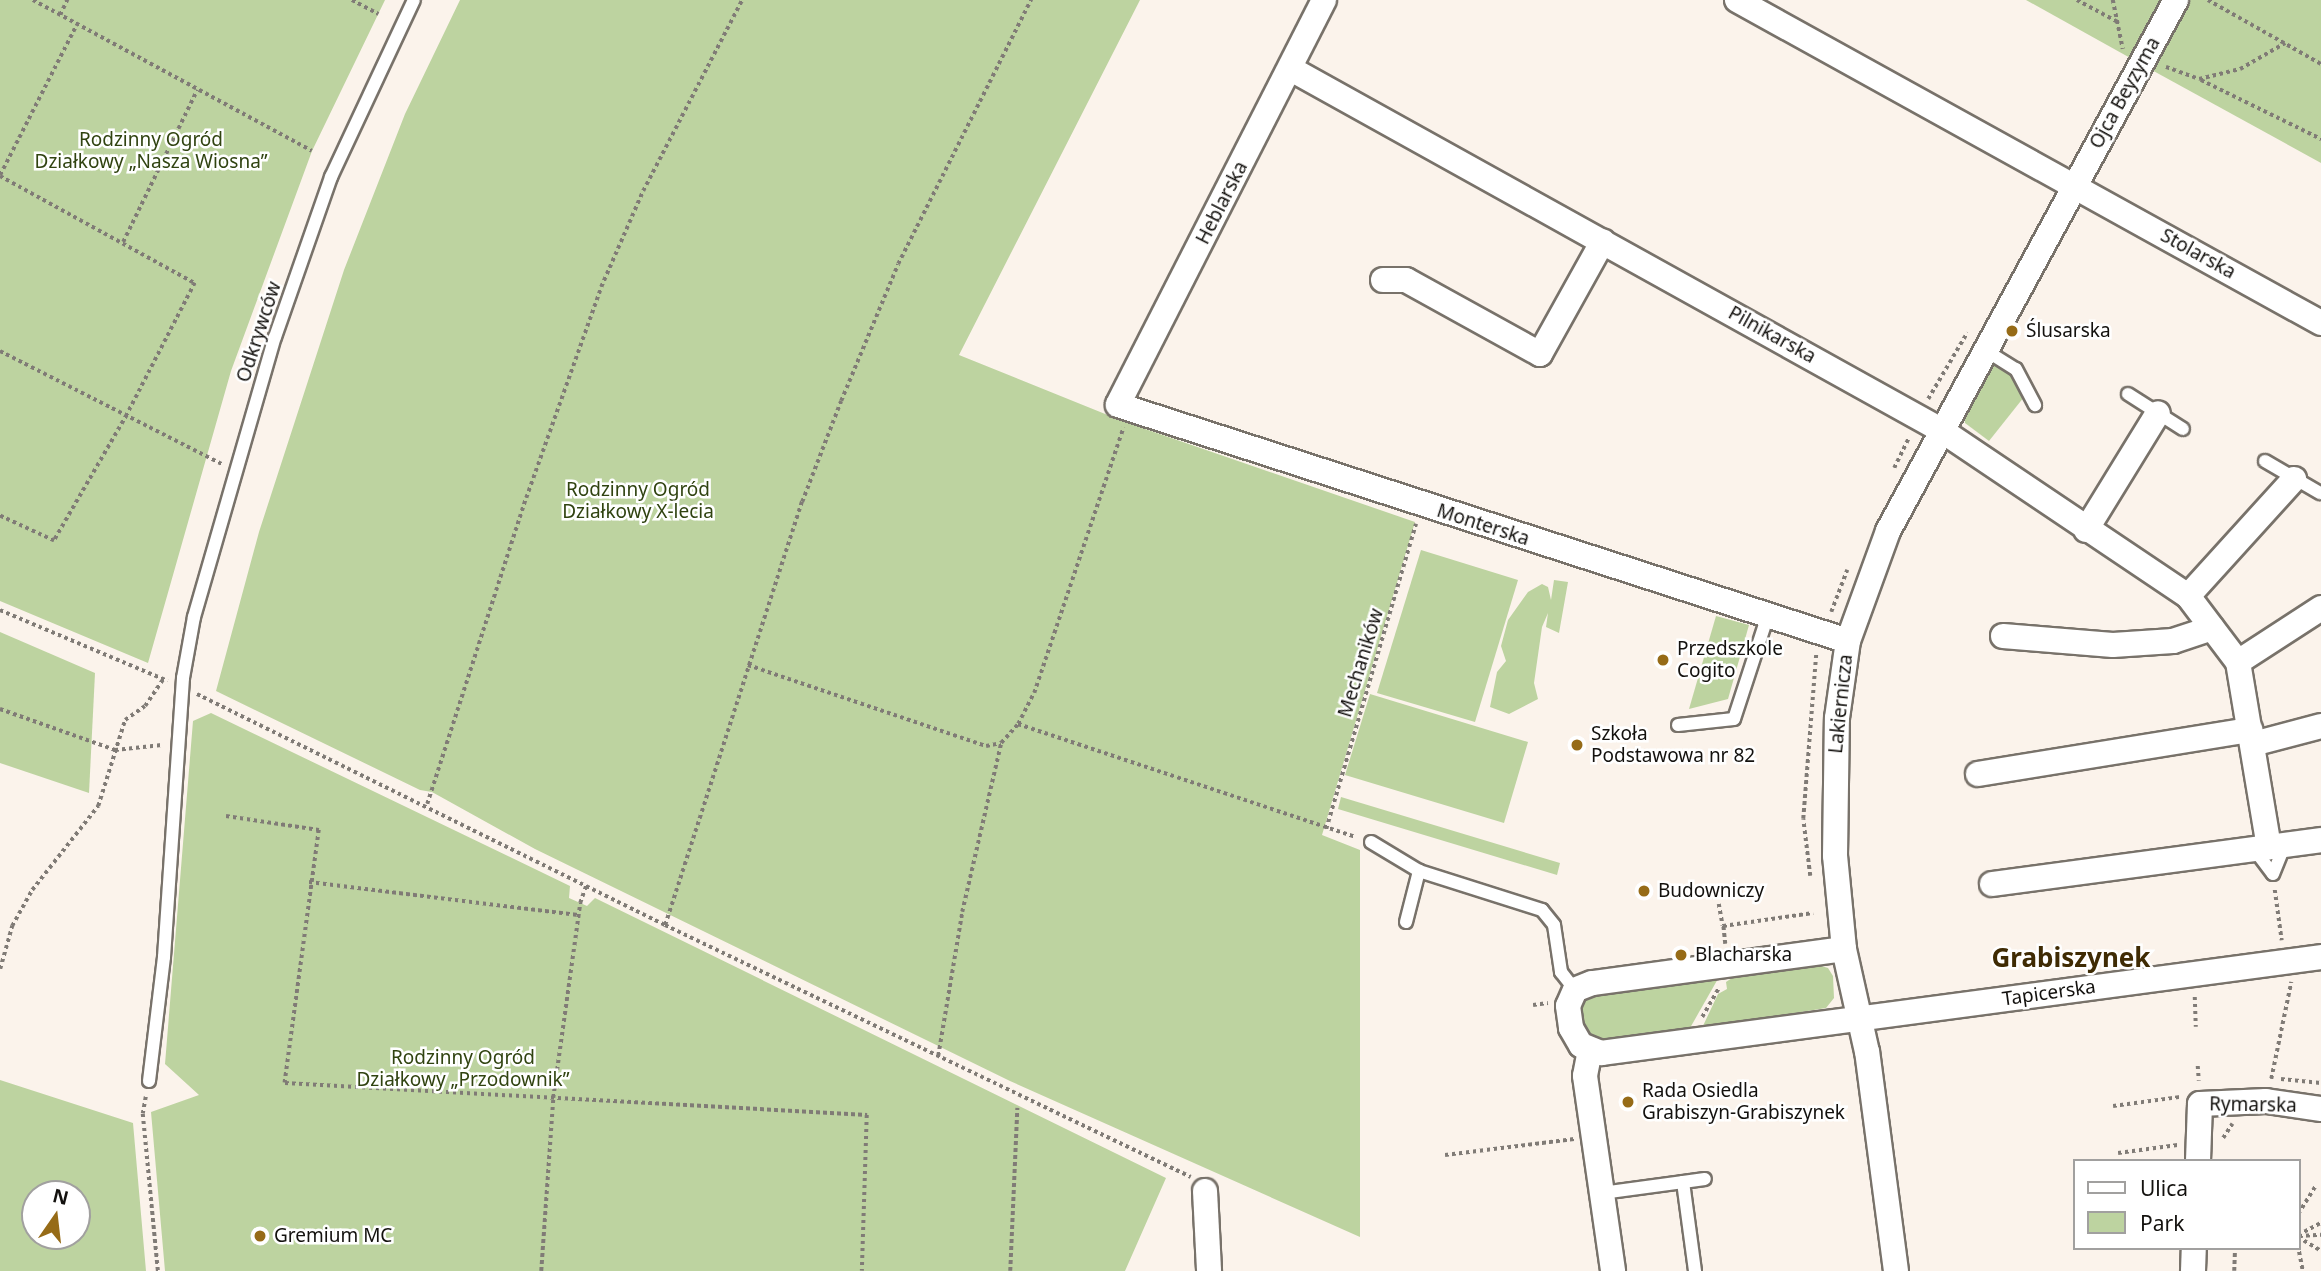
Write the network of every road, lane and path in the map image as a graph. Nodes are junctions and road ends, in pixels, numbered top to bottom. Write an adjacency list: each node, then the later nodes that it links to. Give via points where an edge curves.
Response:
1 (33, 0): 13 (path)
2 (67, 0): 13 (path)
3 (352, 0): 14 (path)
4 (414, 0): 41 (lane, Odkrywców, via 334,169 275,337)
5 (742, 0): 68 (path, via 643,191 601,287 526,498)
6 (1031, 0): 56 (path, via 898,264 802,502)
7 (1325, 0): 20 (street, Heblarska)
8 (1737, 0): 26 (street)
9 (2077, 0): 15 (path)
10 (2113, 0): 15 (path)
11 (2176, 0): 18 (street, Ojca Beyzyma)
12 (2208, 0): 17 (path)
13 (60, 15): 16 (path)
14 (378, 15)
15 (2118, 22): 18 (path)
16 (77, 24): 22 (path); 25 (path)
17 (2285, 43): 19 (path); 21 (path, via 2240,69)
18 (2134, 54): 21 (path); 26 (street, Ojca Beyzyma)
19 (2321, 64)
20 (1291, 69): 27 (street, Pilnikarska); 35 (street, Heblarska)
21 (2199, 79): 23 (path)
22 (197, 90): 24 (path); 28 (path)
23 (2321, 139)
24 (313, 151)
25 (0, 176): 28 (path)
26 (2074, 187): 30 (street, Stolarska); 31 (street, Lakiernicza)
27 (1603, 241): 29 (street, via 1540,354 1406,280); 39 (street, Pilnikarska)
28 (123, 243): 37 (path, via 195,283)
29 (1383, 280)
30 (2321, 323)
31 (1984, 350): 34 (lane, via 2017,369); 39 (street, Lakiernicza)
32 (0, 351): 37 (path)
33 (2128, 394): 36 (lane)
34 (2035, 405)
35 (1121, 413): 44 (street, Monterska); 60 (path, via 1034,693)
36 (2158, 413): 38 (lane); 46 (street)
37 (127, 415): 41 (path); 45 (path, via 54,541)
38 (2183, 429)
39 (1941, 430): 46 (street, Pilnikarska); 53 (street, Lakiernicza, via 1888,531)
40 (2265, 461): 42 (lane)
41 (236, 471): 58 (lane, Odkrywców, via 194,618 186,656)
42 (2294, 479): 43 (lane); 47 (street)
43 (2320, 493)
44 (1422, 505): 50 (street, Monterska); 70 (path, Mechaników)
45 (0, 516)
46 (2086, 530): 47 (street, Pilnikarska)
47 (2188, 596): 51 (street, Pilnikarska)
48 (2321, 608): 55 (street)
49 (0, 610): 57 (path)
50 (1768, 615): 53 (street, Monterska); 61 (lane, via 1734,719)
51 (2213, 628): 52 (street, via 2173,641 2113,645); 55 (street, Pilnikarska)
52 (2003, 636)
53 (1848, 641): 87 (street, Lakiernicza, via 1833,787)
54 (1817, 646): 76 (path, via 1803,819)
55 (2238, 662): 63 (street)
56 (748, 665): 65 (path, via 986,746); 84 (path)
57 (163, 679): 58 (path); 66 (path, via 145,706 125,720)
58 (186, 689): 64 (lane, Odkrywców); 68 (path)
59 (0, 709): 66 (path)
60 (1018, 724): 65 (path); 70 (path)
61 (1678, 725)
62 (2321, 726): 63 (street)
63 (2252, 737): 67 (street); 73 (street)
64 (181, 743): 66 (path); 101 (lane, Odkrywców, via 156,1049)
65 (1001, 743): 99 (path, via 962,912)
66 (116, 750): 90 (path, via 98,806 32,890 12,926)
67 (1978, 774)
68 (427, 805): 79 (path)
69 (226, 816): 77 (path, via 319,830)
70 (1326, 829): 72 (path)
71 (2321, 840): 73 (street)
72 (1371, 842): 74 (lane)
73 (2269, 847): 75 (lane); 75 (lane); 78 (street)
74 (1419, 871): 83 (lane); 93 (lane, via 1542,910 1555,925 1561,972)
75 (2273, 874): 86 (path)
76 (1810, 876)
77 (309, 882): 82 (path); 103 (path, via 285,1083)
78 (1992, 884)
79 (586, 886): 82 (path); 84 (path)
80 (1719, 904): 85 (path)
81 (1813, 913): 85 (path)
82 (578, 915): 103 (path)
83 (1406, 922)
84 (664, 925): 99 (path)
85 (1723, 926): 88 (path)
86 (2283, 946)
87 (1844, 949): 93 (street, via 1642,975); 96 (street, Lakiernicza)
88 (1725, 950)
89 (2321, 957): 96 (street, Tapicerska)
90 (0, 969)
91 (2293, 974): 100 (path)
92 (1722, 984): 97 (path)
93 (1575, 990): 98 (street, via 1568,1006 1571,1028 1581,1045)
94 (1553, 1002): 95 (path)
95 (1533, 1005)
96 (1860, 1017): 98 (street, via 1601,1053); 134 (street, Lakiernicza)
97 (1695, 1028)
98 (1590, 1050): 107 (street, via 1585,1076)
99 (938, 1056): 114 (path)
100 (2271, 1079)
101 (149, 1082): 127 (path, via 143,1114)
102 (2191, 1096): 104 (path)
103 (553, 1098): 128 (path); 129 (path, via 867,1115)
104 (2113, 1106)
105 (1017, 1108): 130 (path)
106 (2321, 1109): 111 (street, Rymarska, via 2266,1101 2200,1104)
107 (1593, 1136): 110 (path); 116 (street)
108 (2179, 1144): 109 (path)
109 (2118, 1153)
110 (1445, 1155)
111 (2198, 1159)
112 (1704, 1179): 113 (lane)
113 (1682, 1182): 116 (lane); 133 (lane)
114 (1199, 1184): 131 (street)
115 (2315, 1187): 117 (path)
116 (1602, 1193): 132 (street)
117 (2300, 1211)
118 (2321, 1223): 119 (path)
119 (2300, 1235)
120 (2321, 1235): 121 (path)
121 (2300, 1236)
122 (2300, 1237): 126 (path)
123 (2194, 1250): 135 (street)
124 (2235, 1250): 136 (path)
125 (2299, 1250): 137 (path)
126 (2321, 1251)
127 (158, 1271)
128 (541, 1271)
129 (862, 1271)
130 (1010, 1271)
131 (1209, 1271)
132 (1613, 1271)
133 (1695, 1271)
134 (1896, 1271)
135 (2193, 1271)
136 (2234, 1271)
137 (2304, 1271)

